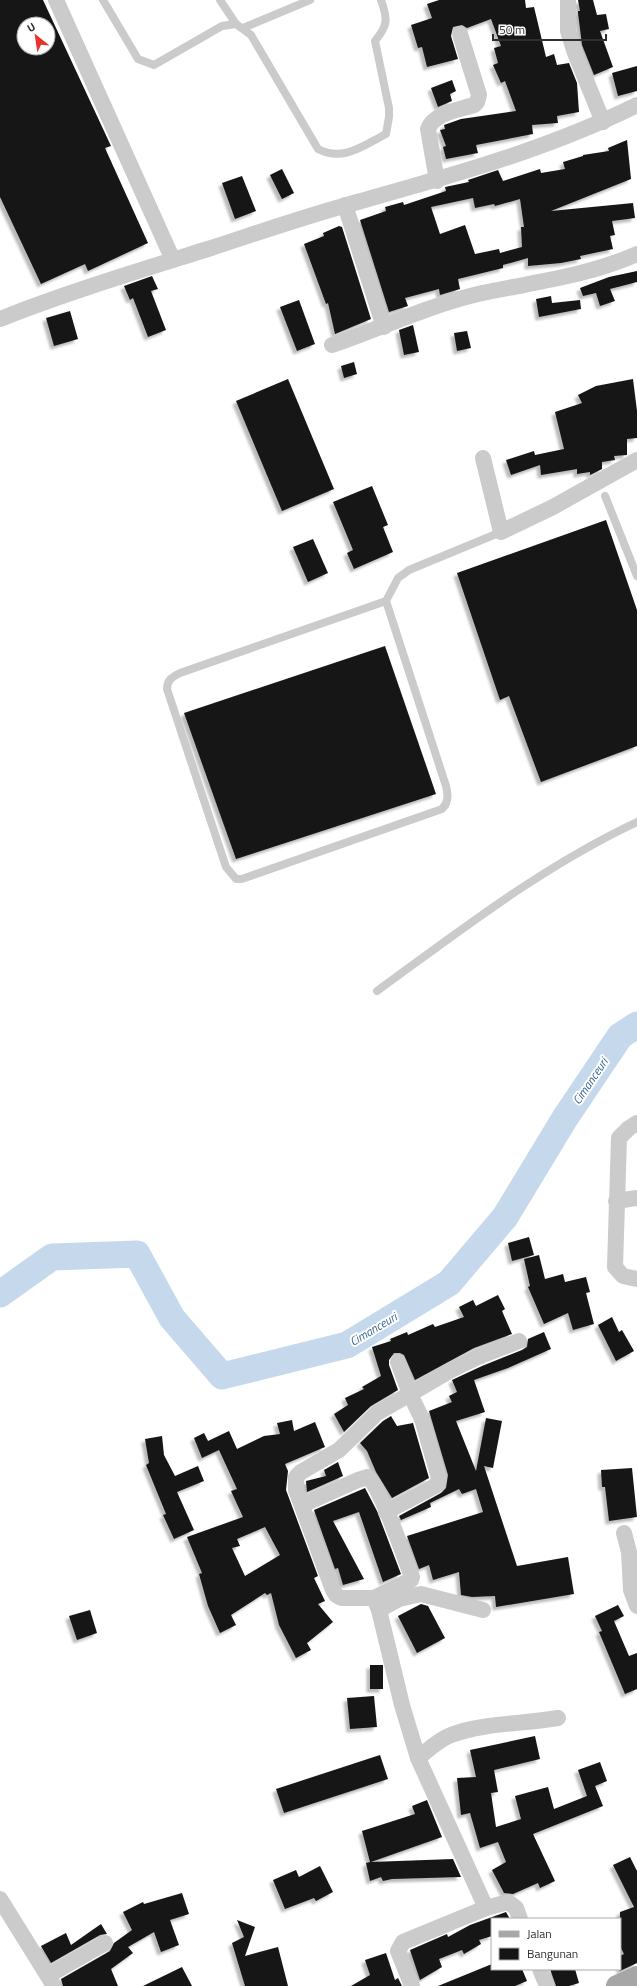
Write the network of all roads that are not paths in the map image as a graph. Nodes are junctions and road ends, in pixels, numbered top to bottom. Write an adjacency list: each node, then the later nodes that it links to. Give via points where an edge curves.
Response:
1 (56, 0): 14 (street)
2 (103, 0): 7 (lane, via 138,59 154,65 222,26)
3 (220, 0): 7 (lane)
4 (310, 0): 7 (lane)
5 (381, 0): 7 (lane, via 386,25 375,41 389,108 388,125 386,134 347,154 327,154 318,150 251,35)
6 (568, 0): 10 (street, via 570,38)
7 (239, 26)
8 (460, 34): 11 (street, via 479,95 474,105 438,117 428,129)
9 (637, 105): 10 (street)
10 (603, 122): 11 (street, via 498,162)
11 (437, 181): 12 (street)
12 (345, 205): 14 (street); 16 (street)
13 (637, 254): 16 (street, via 611,266 437,305)
14 (173, 260): 15 (street, via 57,296)
15 (0, 319)
16 (384, 327): 17 (street)
17 (332, 345)
18 (483, 458): 21 (street)
19 (637, 460): 21 (street, via 553,507)
20 (605, 496): 22 (lane)
21 (501, 532): 23 (lane, via 409,570 398,578)
22 (637, 576)
23 (386, 601): 23 (lane, via 180,673 169,681 167,689 226,867 236,879 442,809 447,804 446,786)
24 (637, 822): 25 (lane, via 558,865 503,900)
25 (377, 991)
26 (637, 1123): 28 (street, via 619,1138)
27 (637, 1198): 28 (street)
28 (616, 1201): 29 (street, via 616,1266 623,1276)
29 (637, 1279)
30 (519, 1341): 32 (street, via 451,1370)
31 (398, 1362): 32 (street)
32 (410, 1394): 33 (street, via 378,1413 339,1450 296,1477 296,1490); 34 (street, via 422,1419 439,1478 437,1485)
33 (302, 1505): 34 (street, via 368,1477 373,1482); 36 (street, via 336,1594 341,1598)
34 (386, 1512): 36 (street, via 412,1577 409,1582)
35 (624, 1533): 37 (street, via 629,1552 631,1590)
36 (376, 1604): 38 (street, via 421,1594); 40 (street)
37 (637, 1606)
38 (483, 1610)
39 (558, 1718): 40 (street, via 511,1723 451,1735)
40 (418, 1758): 42 (street)
41 (0, 1899): 47 (street)
42 (486, 1908): 43 (street, via 508,1902 516,1908); 48 (street, via 403,1942 399,1946 398,1951)
43 (520, 1918)
44 (105, 1943): 47 (street)
45 (540, 1970): 49 (street)
46 (637, 1977): 50 (main road)
47 (51, 1980)
48 (412, 1986)
49 (547, 1986)
50 (617, 1986)

